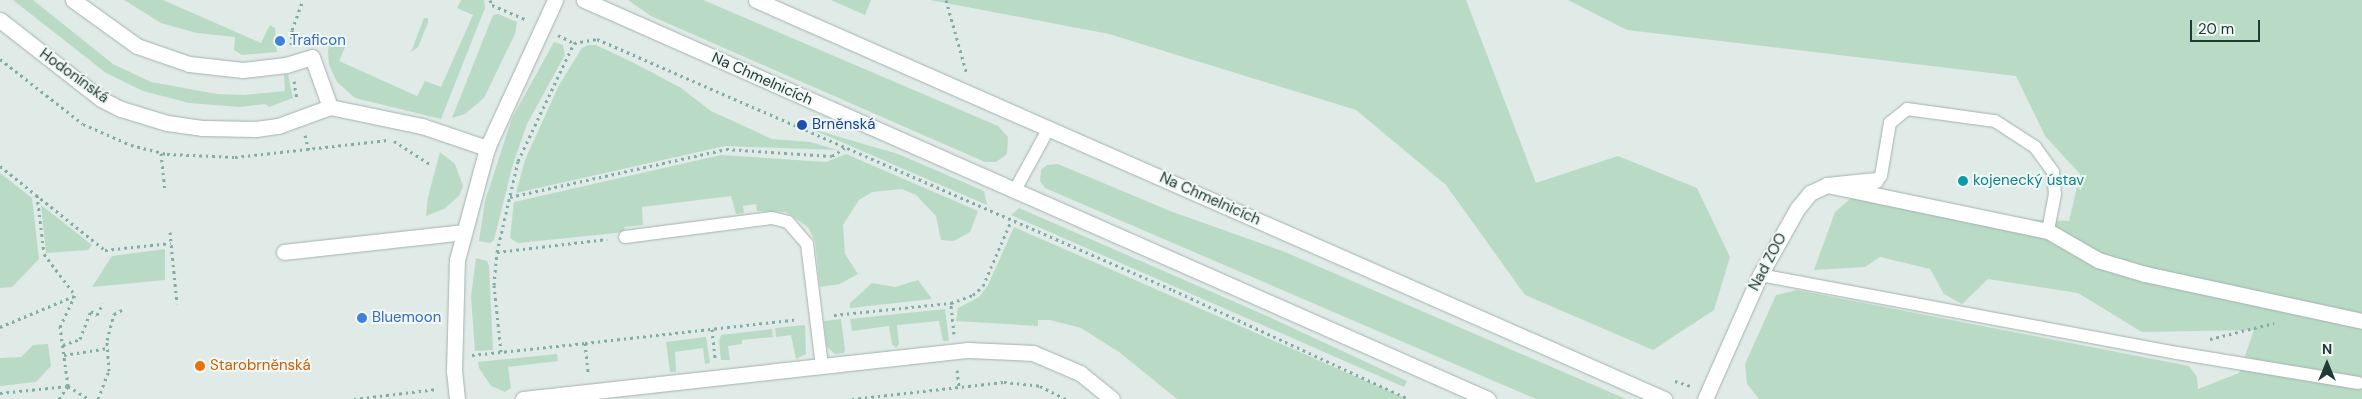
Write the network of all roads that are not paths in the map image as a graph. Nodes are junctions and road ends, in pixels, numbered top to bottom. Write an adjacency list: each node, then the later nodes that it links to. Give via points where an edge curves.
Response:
1 (73, 0): 6 (street, via 137,46 189,64 243,70 286,65 312,57)
2 (555, 0): 8 (street)
3 (584, 0): 11 (street, Na Chmelnicích)
4 (756, 0): 7 (street, Na Chmelnicích)
5 (0, 20): 6 (street, Hodonínská, via 101,98 121,109 167,123 202,128 256,129 278,126)
6 (330, 107): 8 (street, via 422,126)
7 (1049, 128): 11 (lane); 25 (street, Na Chmelnicích)
8 (487, 148): 13 (street)
9 (1876, 180): 10 (street, Nad ZOO); 12 (lane, via 1880,176 1890,123 1907,109 1995,121 2035,147 2052,172 2055,194)
10 (1826, 185): 12 (street); 16 (street, Nad ZOO, via 1810,192 1797,209)
11 (1015, 190): 24 (street, Na Chmelnicích)
12 (2048, 231): 17 (street, via 2098,260 2145,274)
13 (464, 232): 15 (street); 21 (street, via 457,260 454,357)
14 (626, 237): 18 (lane, via 772,218 788,222 807,244)
15 (284, 252)
16 (1760, 275): 19 (lane, via 2177,353); 26 (street, Nad ZOO)
17 (2362, 321)
18 (822, 367): 20 (street); 23 (street, via 956,351 1033,354 1080,373)
19 (2359, 383)
20 (644, 393): 22 (street, via 591,393)
21 (457, 399)
22 (523, 399)
23 (1112, 399)
24 (1488, 399)
25 (1664, 399)
26 (1705, 399)

